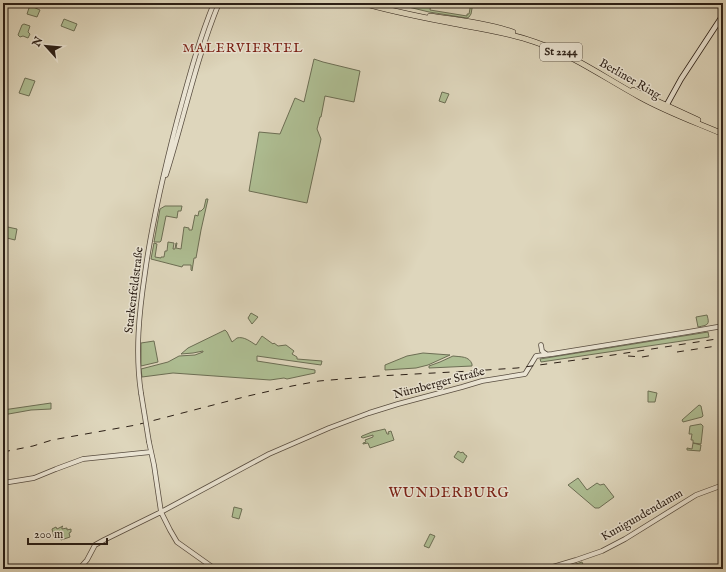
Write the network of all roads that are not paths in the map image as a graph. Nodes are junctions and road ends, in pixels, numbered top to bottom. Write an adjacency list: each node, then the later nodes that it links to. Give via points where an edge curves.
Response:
1 (214, 3): 9 (street, Starkenfeldstraße, via 189,76)
2 (219, 3): 9 (street, Starkenfeldstraße, via 201,52 176,145)
3 (363, 3): 6 (main road, Berliner Ring / St 2244, via 534,41 572,58 640,98)
4 (373, 3): 6 (main road, Berliner Ring / St 2244, via 492,26 536,39 574,56)
5 (723, 15): 6 (main road, via 681,79)
6 (666, 108): 7 (main road, Berliner Ring / St 2244); 8 (main road, Berliner Ring / St 2244)
7 (723, 131)
8 (723, 134)
9 (160, 191): 13 (street, Starkenfeldstraße, bridge, via 148,249 137,345 141,391)
10 (723, 326): 12 (street, Nürnberger Straße)
11 (541, 345): 12 (street, via 542,351)
12 (547, 354): 17 (street, Nürnberger Straße, via 536,356 525,374 482,381 398,404 329,428 269,454)
13 (151, 452): 14 (street, via 86,459 34,478); 16 (street, Starkenfeldstraße)
14 (3, 484)
15 (723, 485): 21 (street, Kunigundendamm, via 702,492 612,546)
16 (159, 504): 17 (street); 18 (street, Starkenfeldstraße)
17 (170, 508): 18 (street, Nürnberger Straße)
18 (161, 512): 19 (street, Nürnberger Straße, via 95,546); 20 (street, Starkenfeldstraße, via 177,542)
19 (79, 569)
20 (215, 569)
21 (546, 569)

